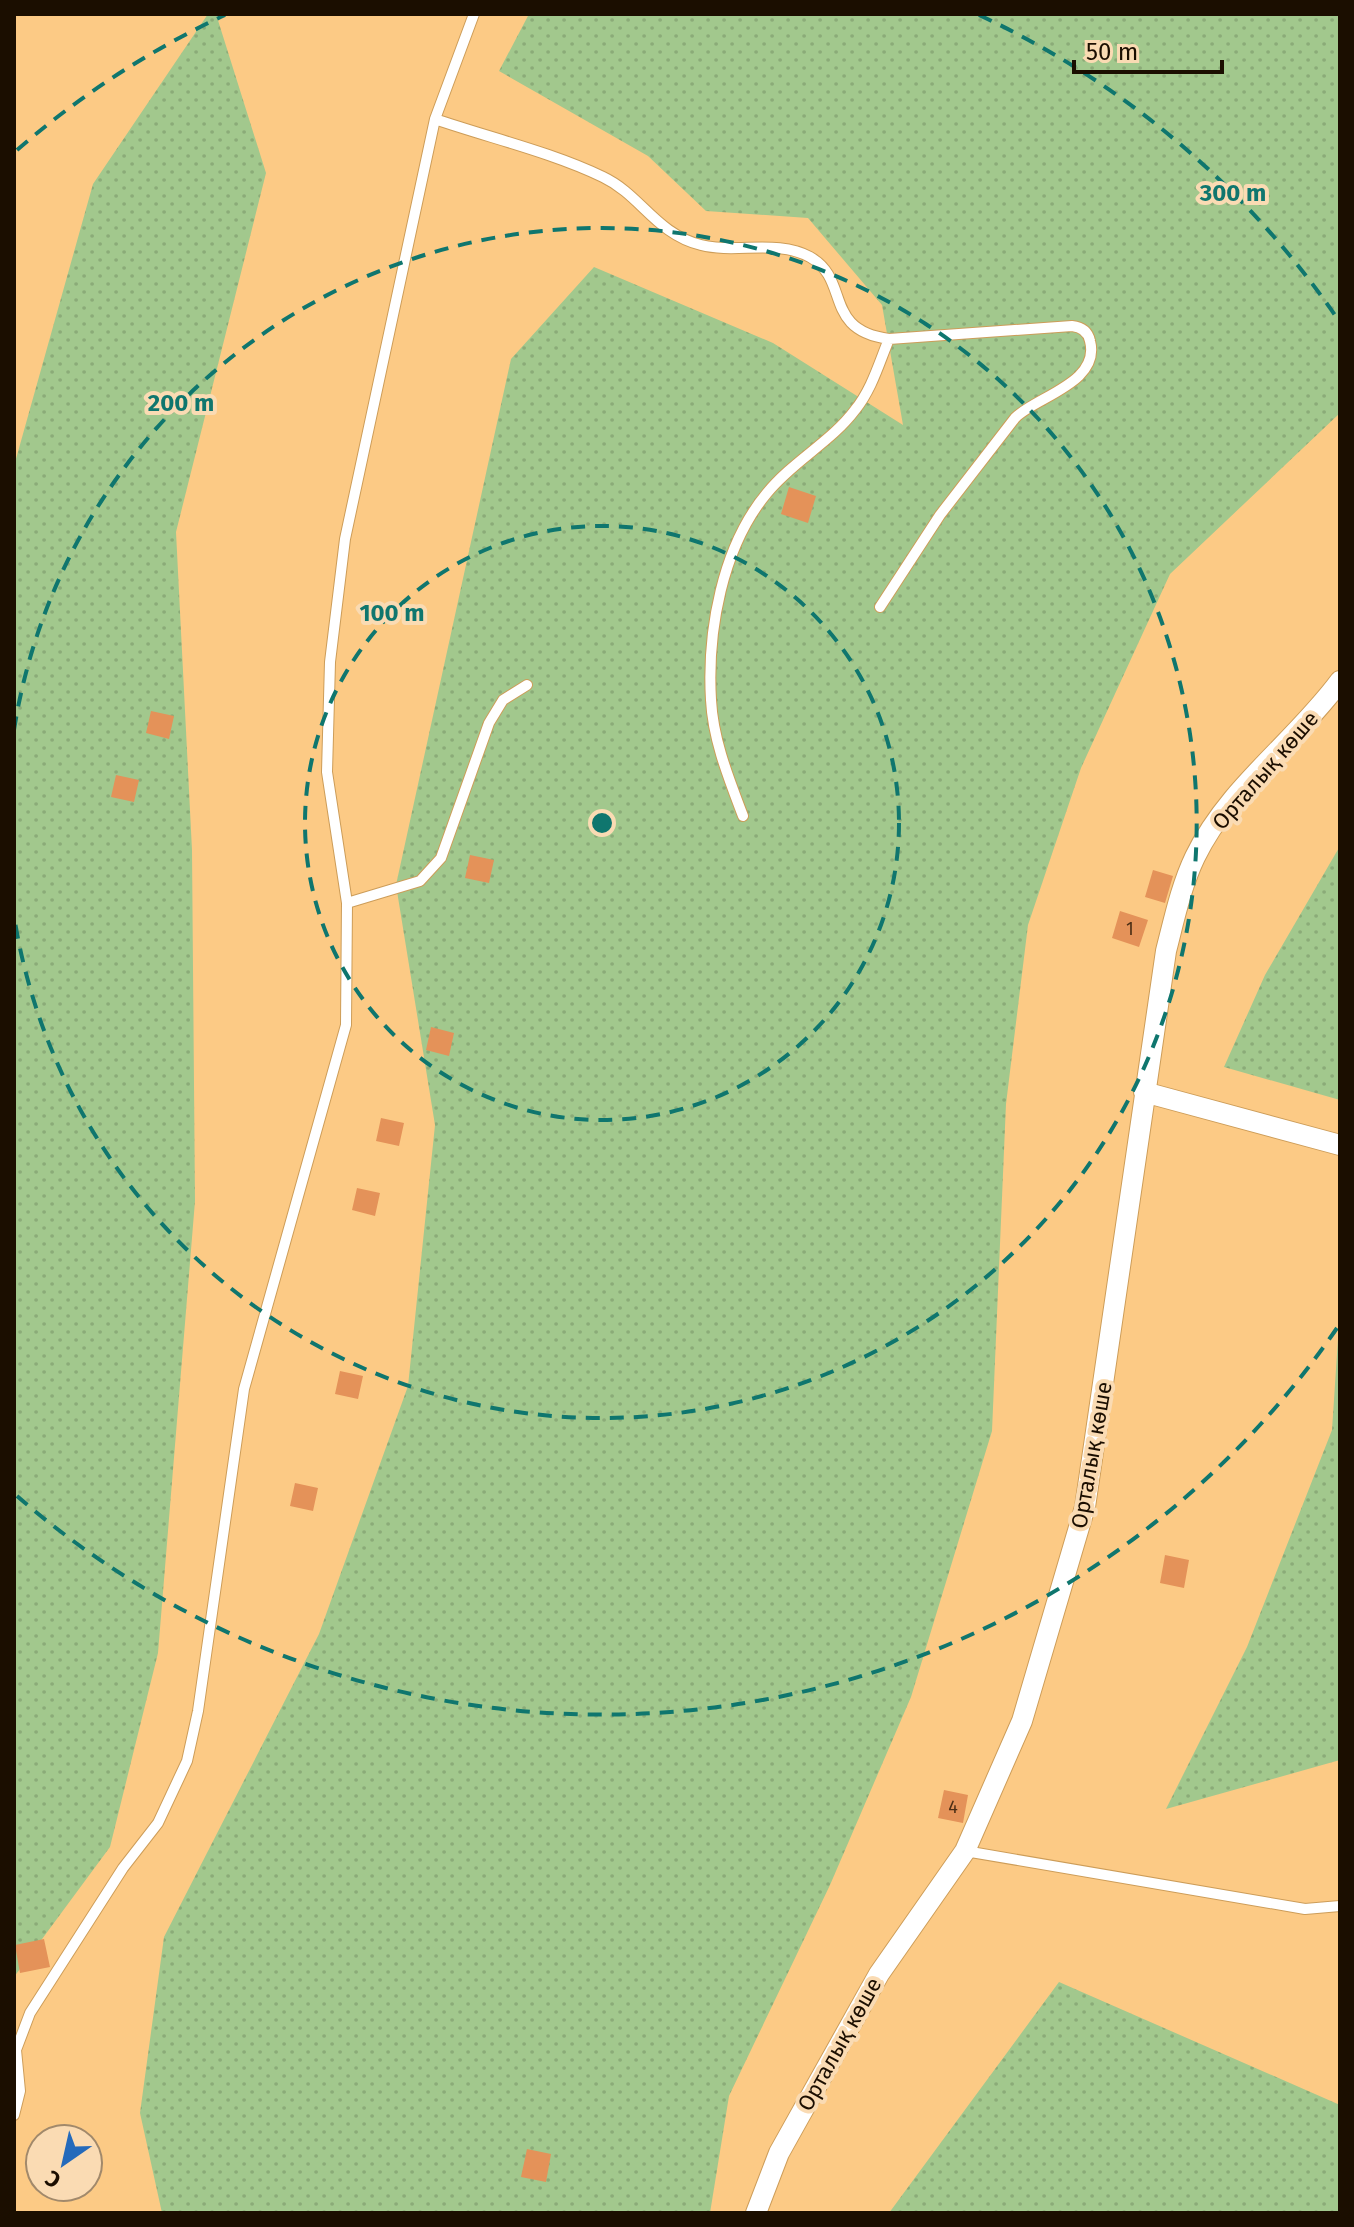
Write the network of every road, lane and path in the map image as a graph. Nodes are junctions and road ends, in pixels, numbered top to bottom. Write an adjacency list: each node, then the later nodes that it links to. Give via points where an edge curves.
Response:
1 (474, 14): 2 (lane)
2 (435, 119): 3 (lane, via 600,176 629,195 657,224 702,246 758,247 811,257 857,331); 8 (lane, via 345,539 330,662 327,772)
3 (889, 339): 4 (lane, via 1072,326 1081,328 1091,343 1089,360 1072,382 1015,418 940,515); 7 (lane, via 864,399 765,495 729,563 712,642 711,701 727,774)
4 (880, 607)
5 (1340, 681): 9 (street, Орталық көше, via 1226,808 1196,856 1166,951)
6 (527, 685): 8 (lane, via 503,700 489,723 441,858 420,881)
7 (743, 816)
8 (347, 903): 13 (lane, via 346,1025 244,1389 187,1761 158,1823 30,2013 16,2050 20,2091)
9 (1144, 1092): 10 (street); 11 (street, Орталық көше, via 1085,1507 1022,1721)
10 (1340, 1145)
11 (965, 1851): 12 (lane, via 1305,1909); 14 (street, Орталық көше, via 879,1974 779,2153)
12 (1340, 1906)
13 (14, 2115)
14 (756, 2213)

